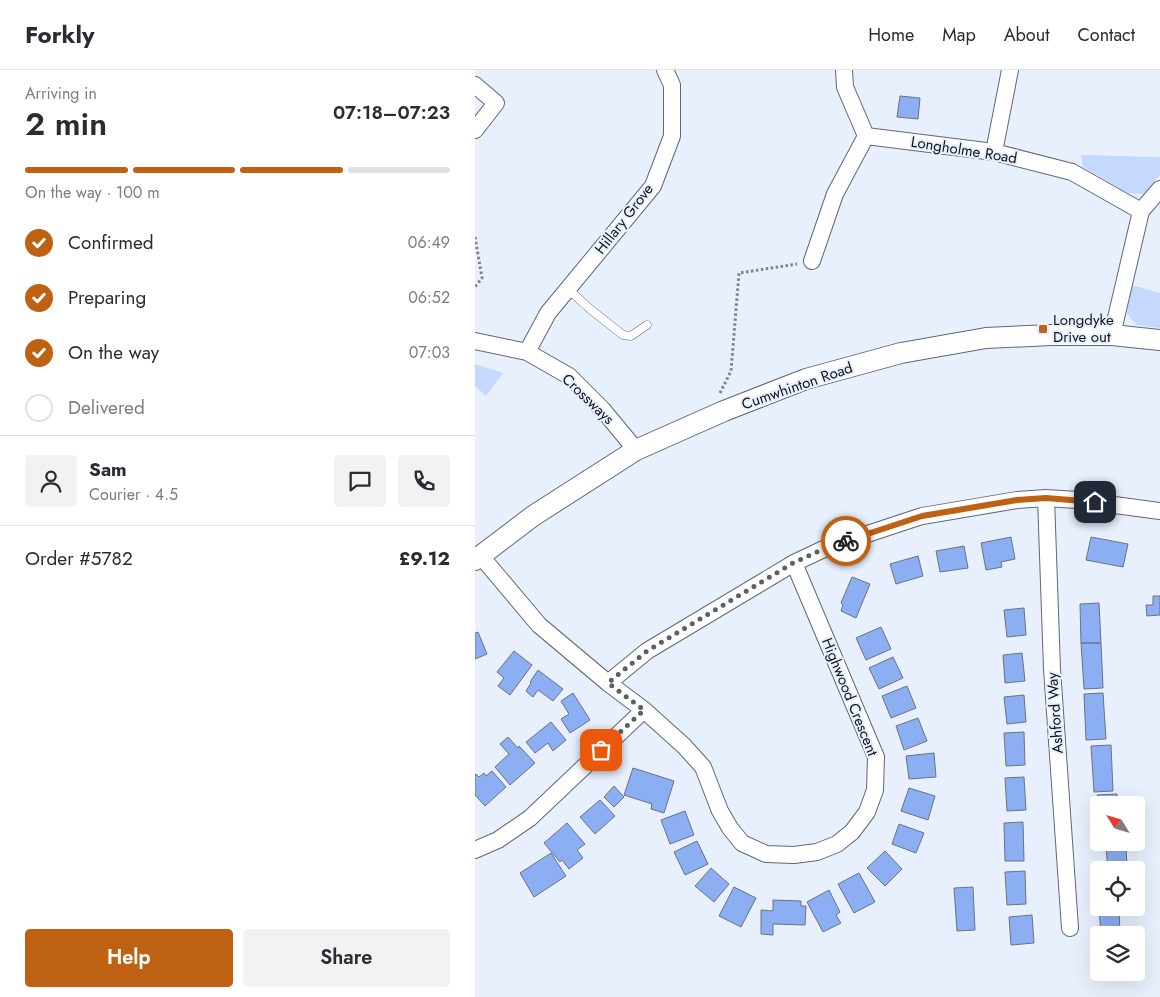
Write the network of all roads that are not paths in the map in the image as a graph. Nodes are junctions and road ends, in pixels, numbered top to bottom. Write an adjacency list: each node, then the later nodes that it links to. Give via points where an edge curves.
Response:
1 (665, 70): 11 (street, Hillary Grove, via 672,86 672,136 653,186)
2 (844, 70): 6 (street, via 845,87)
3 (1010, 70): 7 (street)
4 (475, 85): 5 (street, via 496,103)
5 (475, 130)
6 (866, 136): 7 (street, Longholme Road); 10 (street, via 835,194)
7 (995, 152): 9 (street, Longholme Road, via 1072,172)
8 (1160, 189): 9 (street)
9 (1141, 211): 13 (street)
10 (812, 261)
11 (568, 289): 12 (lane, via 623,335 631,336); 16 (street, Hillary Grove, via 548,313)
12 (647, 325)
13 (1112, 335): 14 (street, Cumwhinton Road); 17 (street, Cumwhinton Road, via 986,338 901,353 806,379)
14 (1160, 340)
15 (475, 341): 16 (street, Crossways)
16 (527, 352): 17 (street, Crossways, via 569,376)
17 (636, 450): 20 (street, Cumwhinton Road, via 533,516)
18 (1046, 498): 19 (street); 21 (street, via 922,516 828,547); 25 (street, Ashford Way, via 1052,670)
19 (1160, 511)
20 (478, 558): 22 (street, Highwood Crescent, via 539,625)
21 (793, 563): 22 (street, via 647,651); 23 (street, Highwood Crescent, via 876,757 875,790 867,812 853,832 837,844 817,852 793,855 766,854 742,842 720,811 703,767)
22 (608, 683): 23 (street, Highwood Crescent)
23 (644, 710): 24 (street, via 530,818)
24 (475, 850)
25 (1071, 928)

